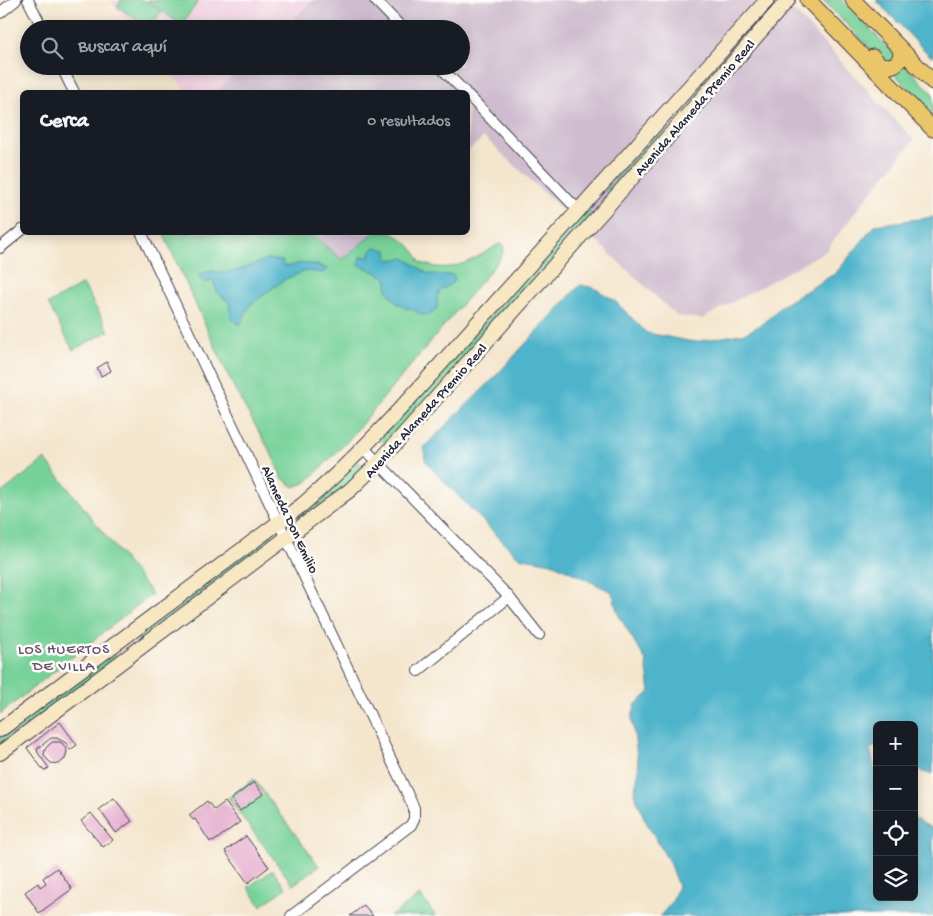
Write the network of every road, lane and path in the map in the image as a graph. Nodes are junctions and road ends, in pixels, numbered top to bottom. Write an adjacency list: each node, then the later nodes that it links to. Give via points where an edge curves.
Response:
1 (16, 0): 8 (street)
2 (28, 0): 9 (street)
3 (375, 0): 10 (street)
4 (767, 0): 20 (street, Avenida Alameda Premio Real)
5 (788, 0): 25 (street, Avenida Alameda Premio Real)
6 (808, 0): 11 (main road)
7 (853, 0): 12 (main road)
8 (0, 13)
9 (38, 20)
10 (394, 20)
11 (844, 37): 12 (main road, via 856,39 884,66 898,62 901,53); 19 (main road)
12 (898, 47): 15 (main road)
13 (66, 75): 16 (street)
14 (449, 75): 17 (street)
15 (933, 82)
16 (73, 90)
17 (463, 90)
18 (470, 97): 20 (street)
19 (933, 129)
20 (579, 211): 24 (street, Avenida Alameda Premio Real)
21 (20, 232): 23 (street)
22 (142, 235): 26 (street, Alameda Don Emilio)
23 (0, 248)
24 (364, 448): 25 (street); 26 (street, Avenida Alameda Premio Real, via 335,477)
25 (378, 463): 27 (street, Avenida Alameda Premio Real, via 350,490); 28 (street)
26 (278, 523): 27 (street, Alameda Don Emilio); 31 (street, Avenida Alameda Premio Real)
27 (285, 538): 32 (street, Avenida Alameda Premio Real); 33 (street, Alameda Don Emilio, via 414,808 413,822 408,827)
28 (509, 597): 29 (street); 30 (street)
29 (539, 635)
30 (418, 671)
31 (0, 730)
32 (0, 753)
33 (291, 916)

